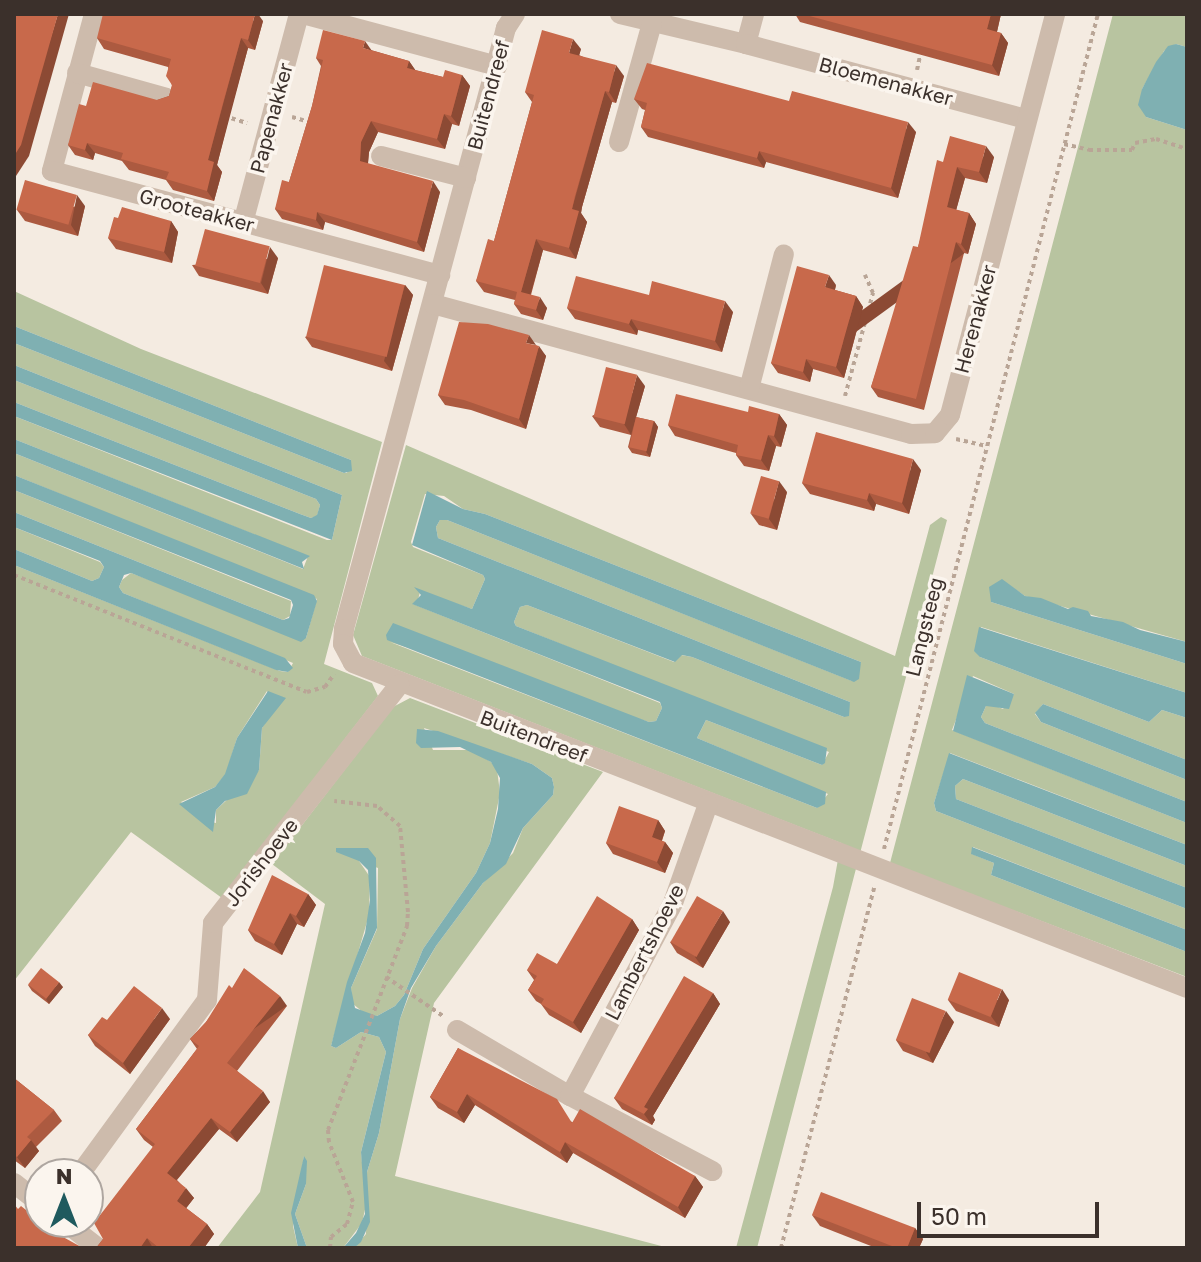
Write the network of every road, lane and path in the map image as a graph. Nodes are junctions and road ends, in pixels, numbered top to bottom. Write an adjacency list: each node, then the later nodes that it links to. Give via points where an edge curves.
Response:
1 (94, 14): 12 (street, Grooteakker)
2 (301, 14): 11 (street); 17 (street, Papenakker)
3 (515, 14): 11 (street, Buitendreef)
4 (620, 14): 8 (street)
5 (754, 14): 10 (street)
6 (1055, 14): 16 (street, Herenakker)
7 (1098, 14): 20 (path, Langsteeg)
8 (652, 23): 10 (street); 19 (street)
9 (923, 43): 13 (path)
10 (746, 44): 13 (street, Bloemenakker)
11 (497, 66): 23 (street, Buitendreef)
12 (77, 73): 14 (street); 24 (street, Grooteakker, via 52,171)
13 (913, 86): 16 (street, Bloemenakker)
14 (167, 98)
15 (210, 112): 17 (path)
16 (1026, 119): 30 (street, Herenakker, via 950,415 935,433 911,434)
17 (270, 120): 18 (path); 24 (street, Papenakker)
18 (318, 124)
19 (619, 142)
20 (1064, 144): 21 (path, via 1132,150 1135,143 1156,139); 36 (path, Langsteeg)
21 (1187, 149)
22 (381, 156): 23 (street, Buitendreef)
23 (466, 178): 26 (street, Buitendreef)
24 (243, 223): 26 (street, Grooteakker)
25 (784, 254): 29 (street)
26 (440, 275): 28 (street, Buitendreef)
27 (865, 275): 30 (path, via 873,293)
28 (433, 304): 29 (street, Herenakker); 32 (street, Buitendreef, via 344,629)
29 (749, 389): 30 (street, Herenakker)
30 (840, 414)
31 (14, 575): 32 (path, via 307,692 325,687)
32 (347, 655): 33 (street, Buitendreef, via 367,671)
33 (400, 684): 34 (street, Jorishoeve); 35 (street, Buitendreef)
34 (317, 790): 37 (path, via 335,802 377,806 400,826 407,926); 41 (street, Jorishoeve, via 213,923 207,1000)
35 (708, 804): 36 (street, Buitendreef); 40 (street, Lambertshoeve, via 673,903)
36 (879, 870): 38 (street, Buitendreef); 44 (path, Langsteeg)
37 (386, 977): 39 (path); 43 (path, via 328,1130 353,1202 347,1224 331,1237)
38 (1187, 988)
39 (457, 1030): 40 (street)
40 (570, 1096): 42 (street)
41 (92, 1158)
42 (712, 1171)
43 (329, 1246)
44 (781, 1248)

